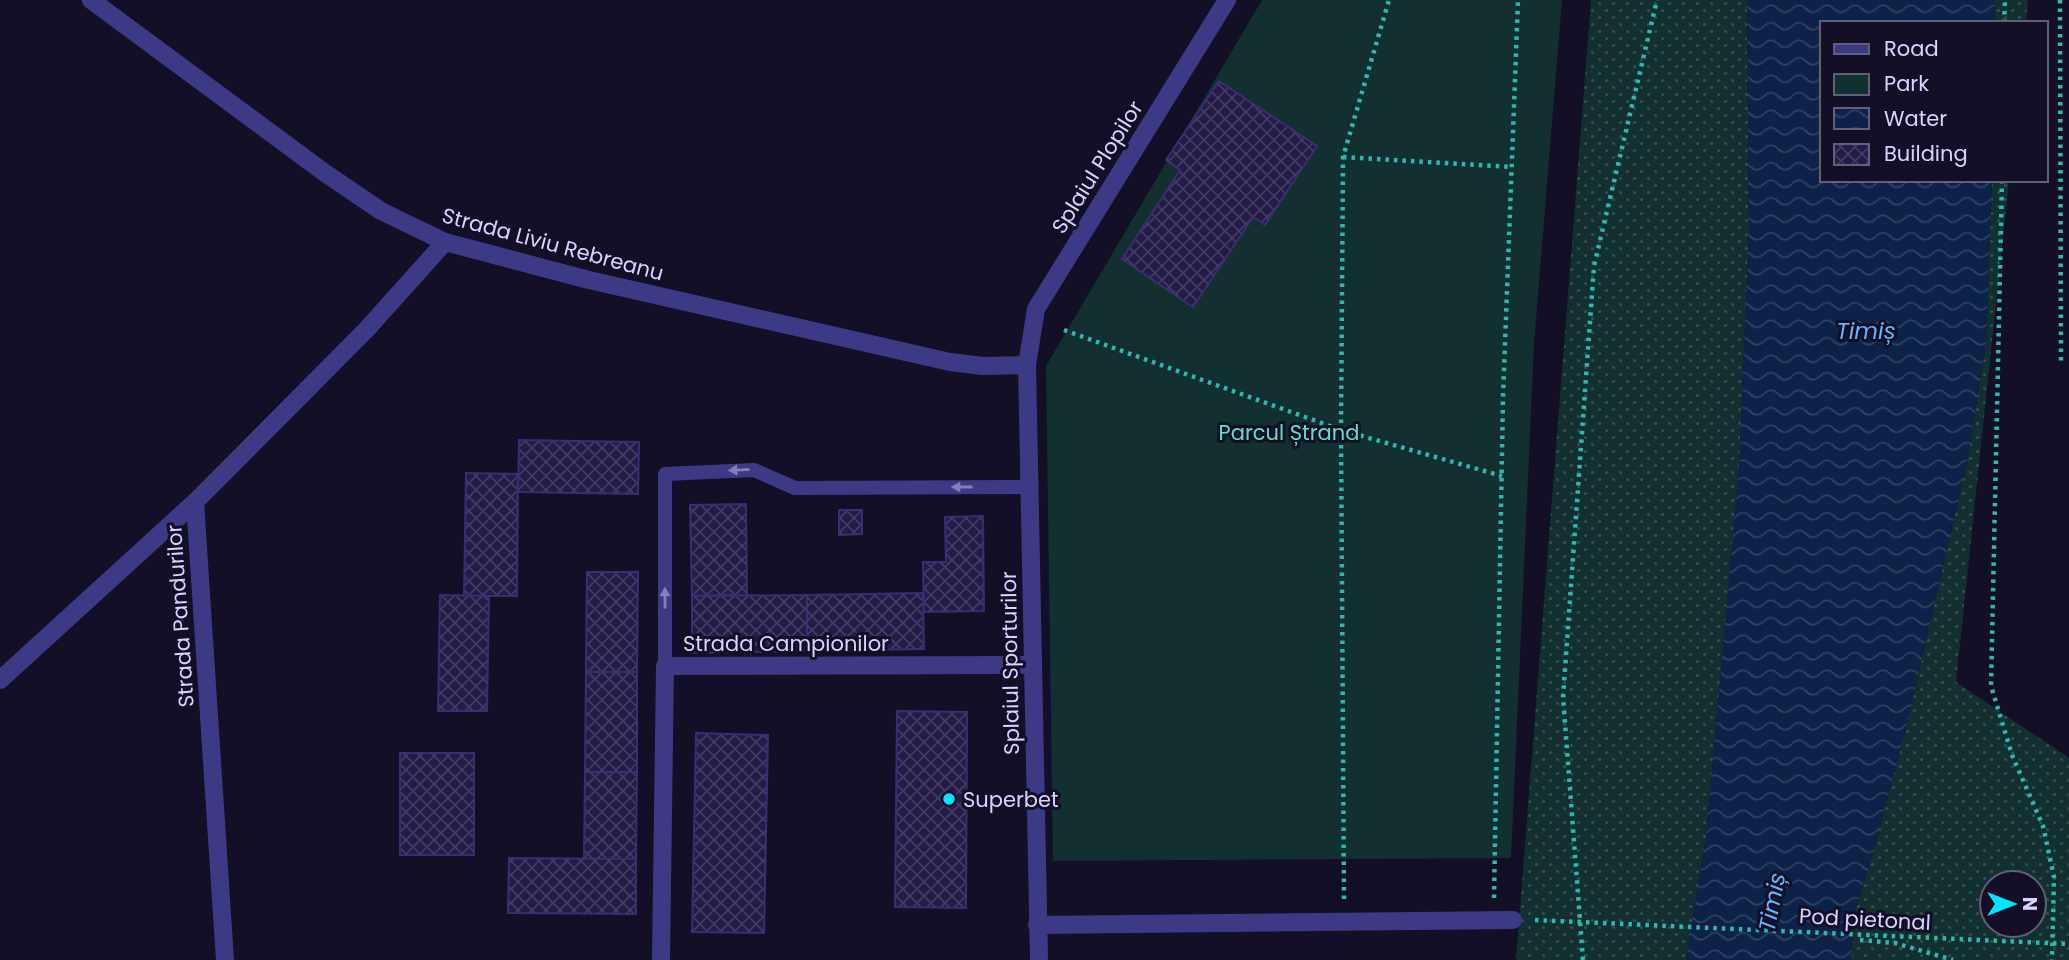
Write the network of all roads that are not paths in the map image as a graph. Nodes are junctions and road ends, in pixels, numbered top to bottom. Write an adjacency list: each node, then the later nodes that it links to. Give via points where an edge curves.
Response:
1 (91, 0): 3 (street, Strada Liviu Rebreanu, via 325,173 381,211)
2 (1227, 0): 4 (street, Splaiul Plopilor, via 1036,309)
3 (445, 242): 4 (street, Strada Liviu Rebreanu, via 589,280 950,362); 6 (street, Strada Pandurilor, via 367,329)
4 (1027, 365): 5 (street, Splaiul Sporturilor)
5 (1031, 486): 7 (street, Splaiul Sporturilor); 8 (lane, via 795,488 754,470 665,474)
6 (195, 502): 9 (street); 12 (street, Strada Pandurilor)
7 (1033, 665): 8 (street, Strada Campionilor); 11 (street, Splaiul Sporturilor)
8 (665, 666): 13 (street, Strada Campionilor)
9 (0, 680)
10 (1513, 920): 11 (street)
11 (1037, 925): 14 (street, Splaiul Sporturilor)
12 (225, 960)
13 (661, 960)
14 (1039, 960)

